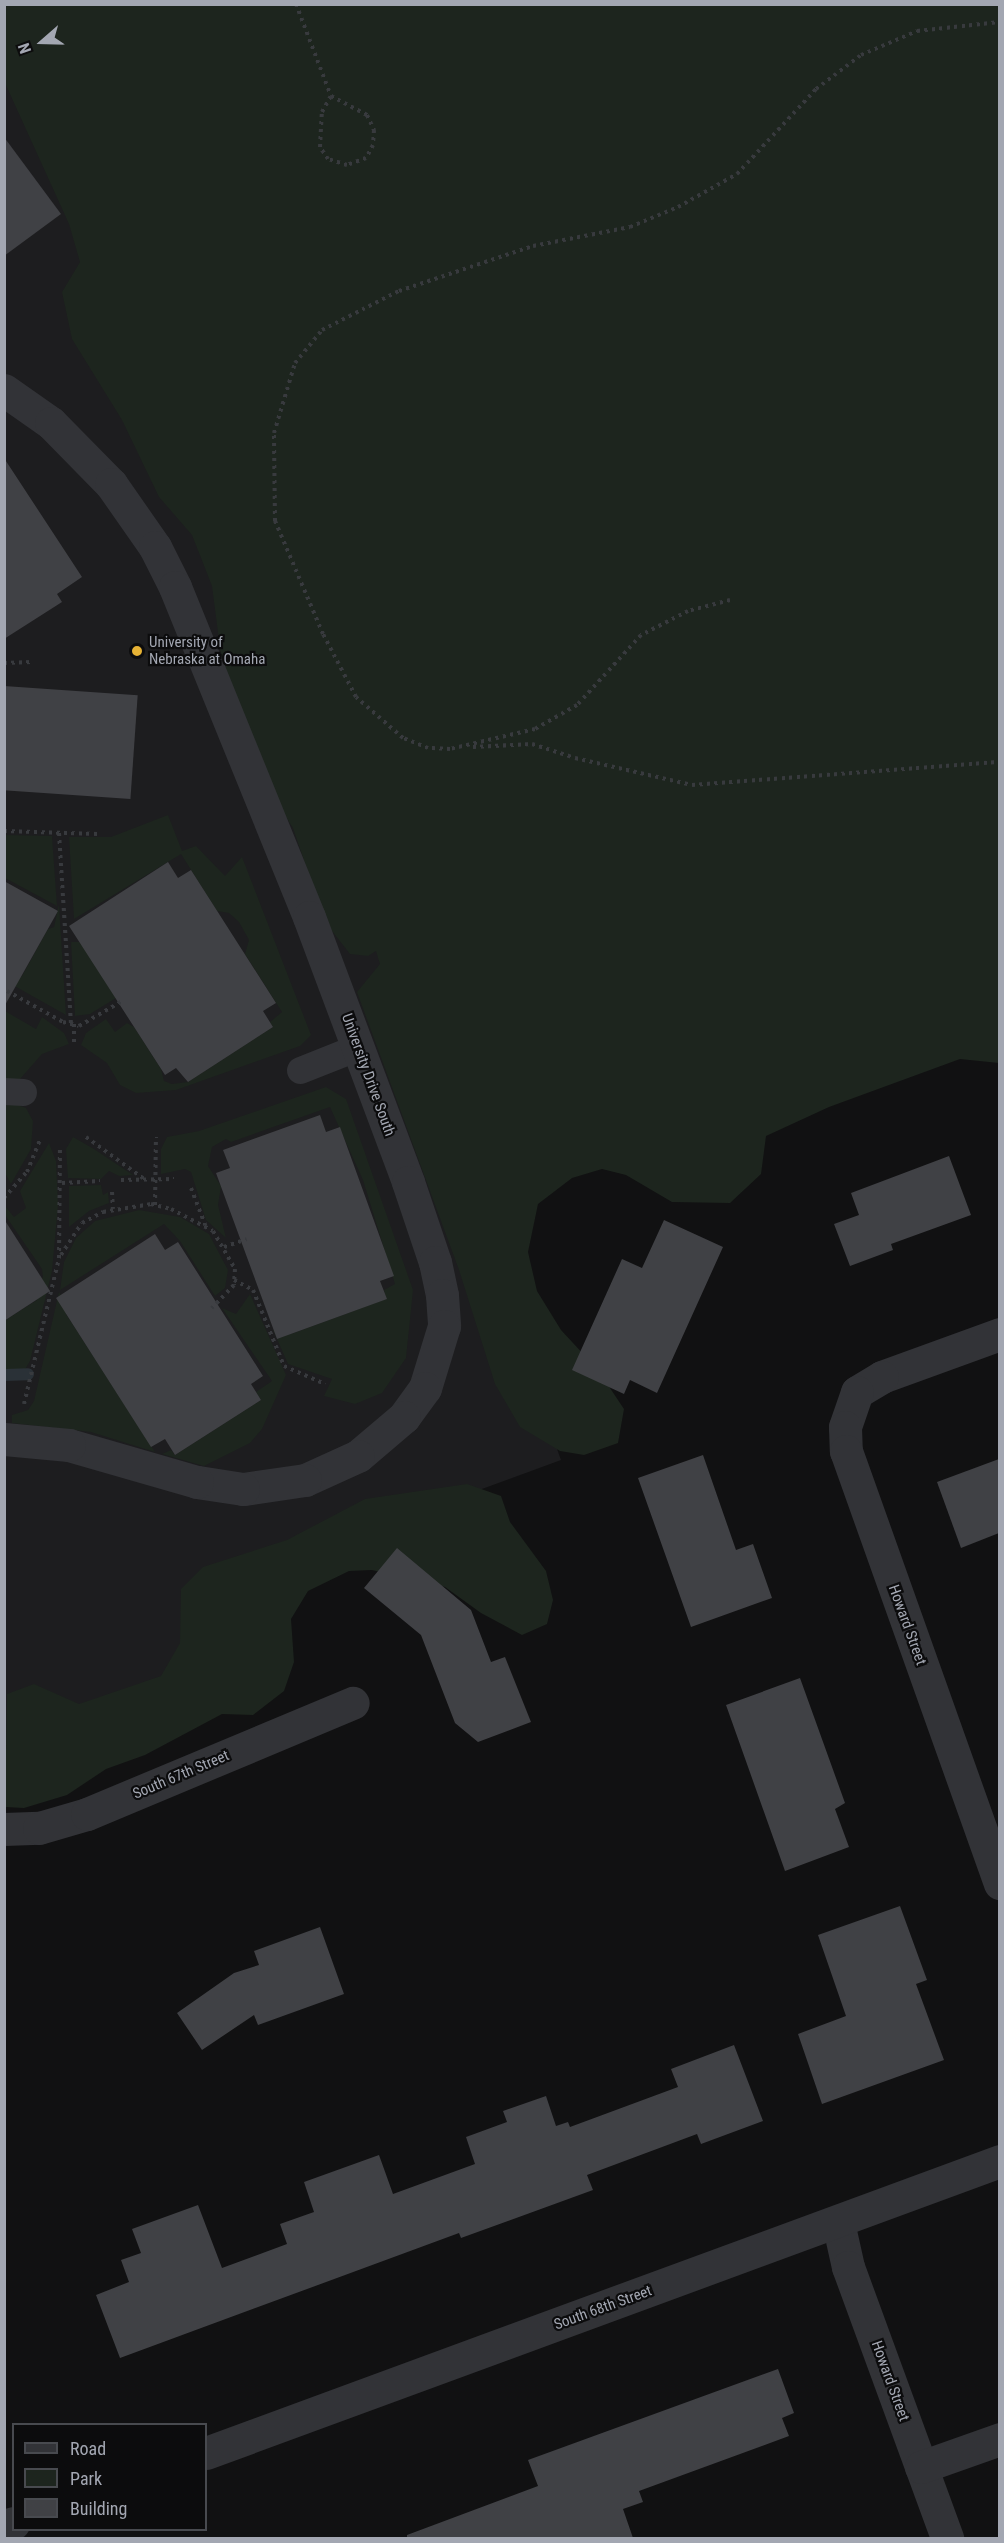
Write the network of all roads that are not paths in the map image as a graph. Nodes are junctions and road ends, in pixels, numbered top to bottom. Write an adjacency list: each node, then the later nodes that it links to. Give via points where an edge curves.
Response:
1 (4, 390): 2 (street, University Drive South, via 51,423 87,457 155,547 175,587)
2 (358, 1047): 3 (street); 5 (street, University Drive South, via 408,1182 442,1295 444,1326 435,1357 425,1388 404,1417 365,1451 320,1474 276,1486 243,1489 197,1482 69,1445)
3 (300, 1070)
4 (999, 1334): 8 (street, Howard Street, via 882,1377 857,1392 845,1427 846,1451)
5 (4, 1439)
6 (353, 1703): 7 (street, South 67th Street, via 87,1814 39,1828)
7 (4, 1829)
8 (999, 1884)
9 (999, 2161): 10 (street, South 68th Street)
10 (838, 2222): 12 (street, South 68th Street); 13 (street, Howard Street, via 848,2267)
11 (999, 2439): 13 (street)
12 (207, 2453)
13 (921, 2467): 14 (street, Howard Street)
14 (947, 2538)

